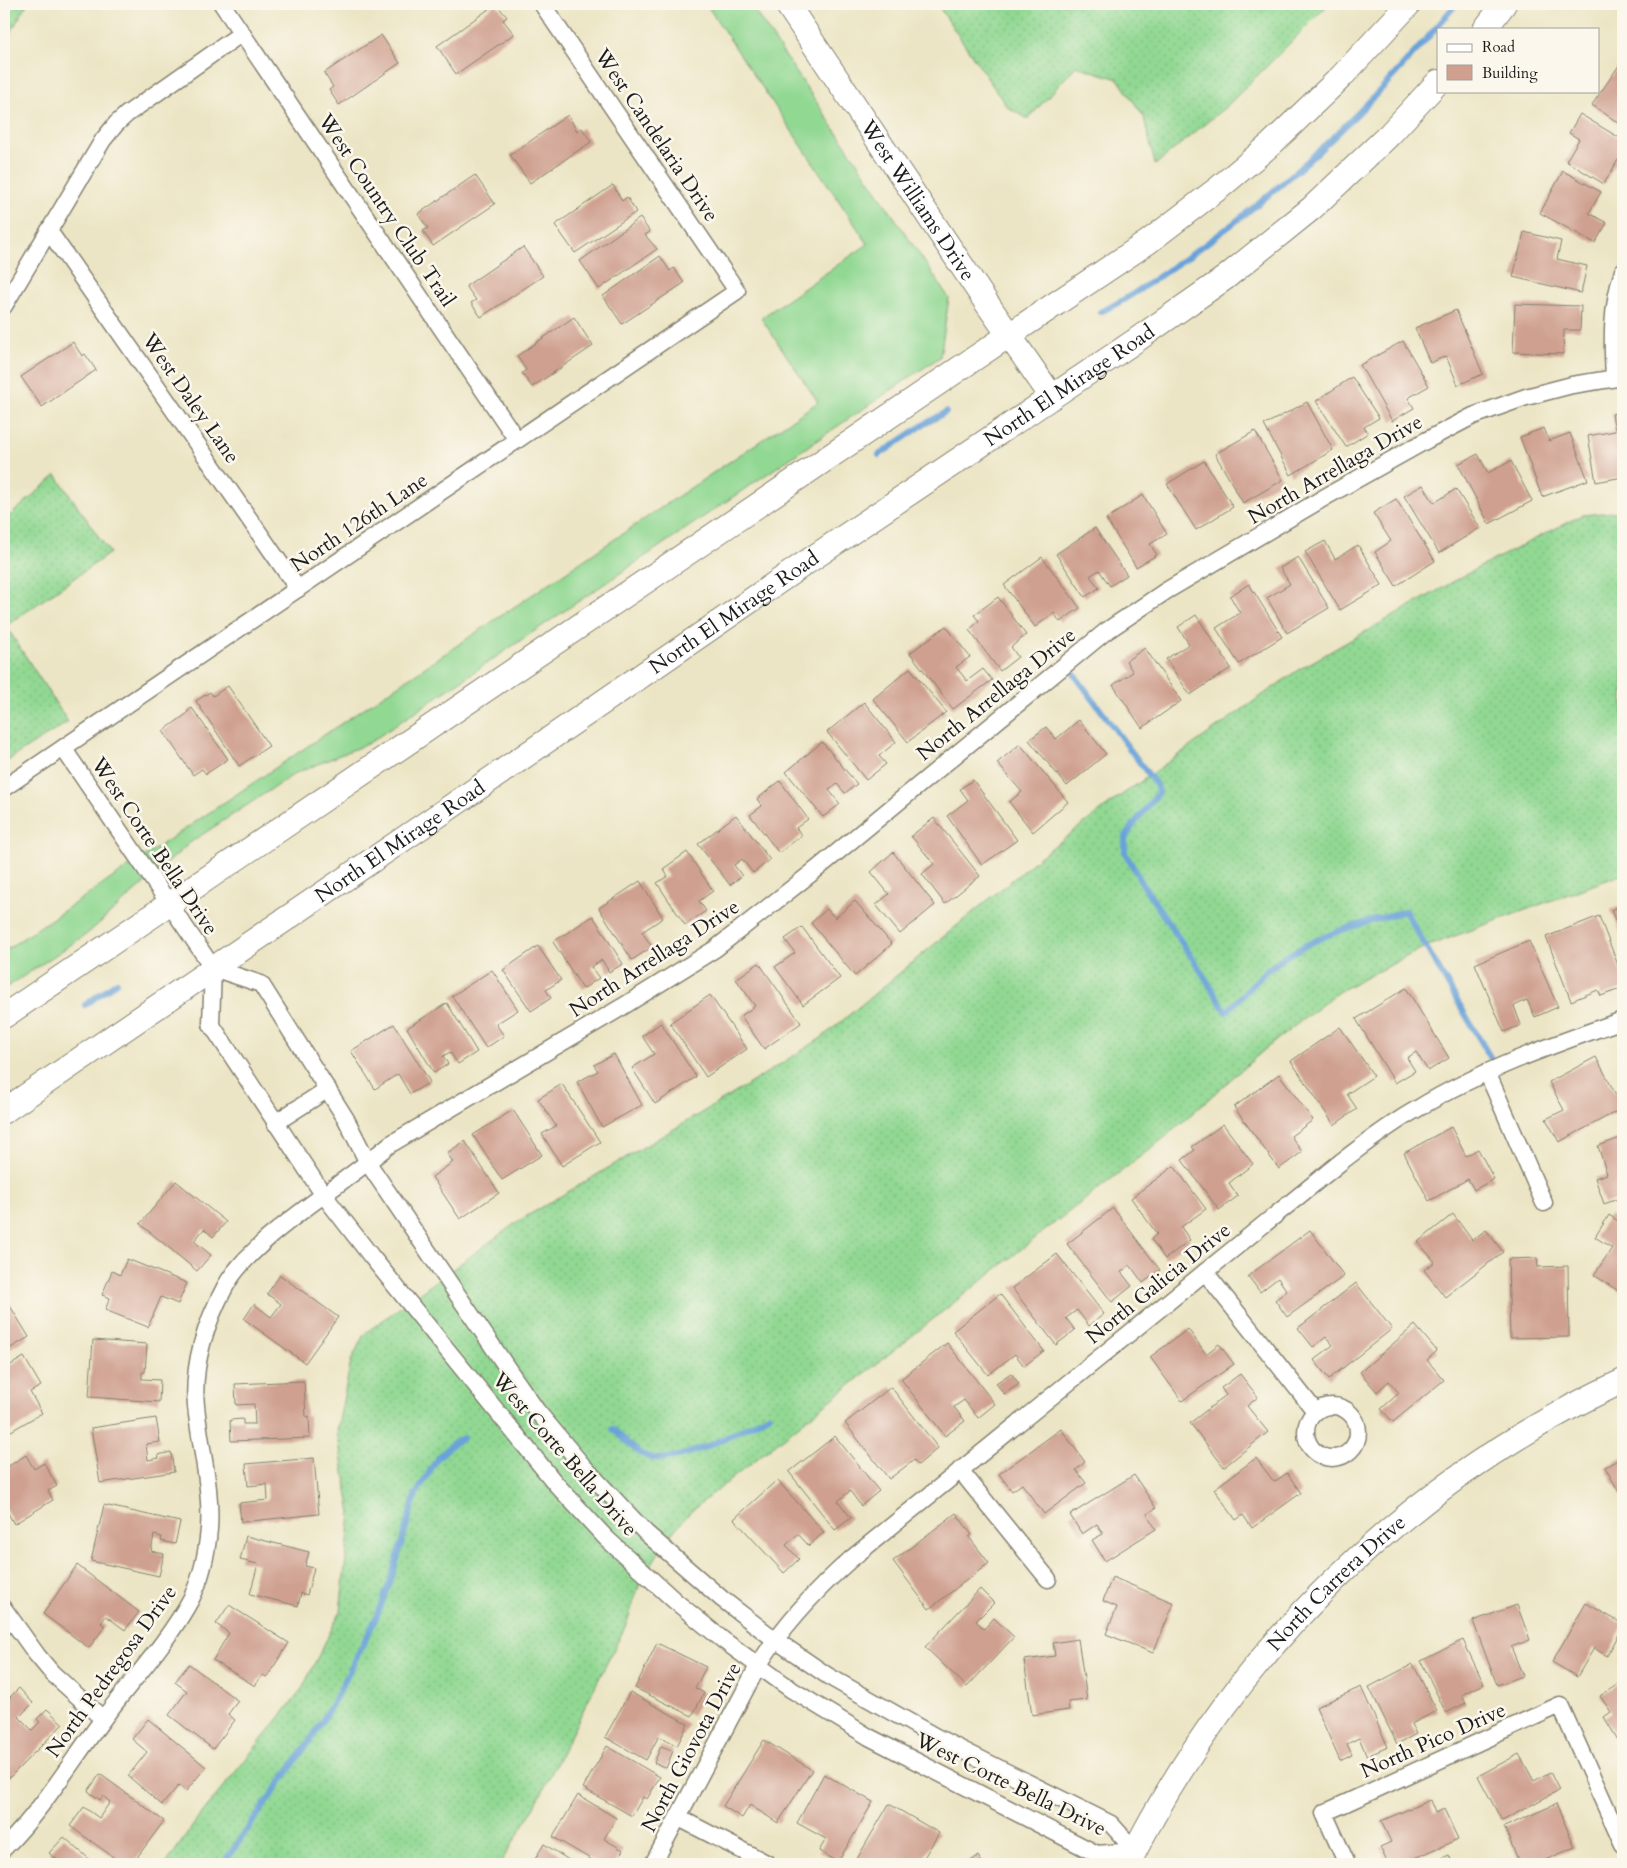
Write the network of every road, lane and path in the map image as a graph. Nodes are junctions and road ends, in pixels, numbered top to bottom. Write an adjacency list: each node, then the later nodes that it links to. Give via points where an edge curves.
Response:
1 (222, 4): 7 (street, West Country Club Trail)
2 (542, 4): 11 (street, West Candelaria Drive)
3 (787, 4): 13 (main road, West Williams Drive)
4 (1409, 4): 13 (main road, via 1308,110 1220,187 1148,242)
5 (1504, 4): 6 (main road)
6 (1485, 28)
7 (242, 33): 9 (street, via 116,124 103,140); 16 (street, West Country Club Trail)
8 (1437, 83): 15 (main road, North El Mirage Road, via 1348,175 1266,246 1225,278)
9 (49, 231): 12 (street); 17 (street, West Daley Lane)
10 (1623, 271): 14 (street, North Arrellaga Drive, via 1616,292 1612,330)
11 (737, 291): 16 (street, North 126th Lane)
12 (4, 306)
13 (1008, 335): 15 (main road, West Williams Drive); 20 (main road)
14 (1619, 378): 28 (street, North Arrellaga Drive, via 1572,384 1473,416 1327,496 1136,610 715,949 389,1145)
15 (1052, 397): 21 (main road, North El Mirage Road)
16 (517, 440): 17 (street, North 126th Lane)
17 (298, 589): 18 (street, North 126th Lane)
18 (62, 748): 19 (street, North 126th Lane); 20 (street, West Corte Bella Drive)
19 (4, 788)
20 (169, 903): 21 (street, West Corte Bella Drive); 22 (main road)
21 (213, 968): 25 (street, West Corte Bella Drive, via 261,984); 26 (main road, North El Mirage Road); 27 (street, West Corte Bella Drive, via 211,1024)
22 (4, 1016)
23 (1623, 1020): 24 (street, North Galicia Drive)
24 (1488, 1072): 31 (street); 32 (street, North Galicia Drive, via 1442,1094 1389,1126)
25 (328, 1089): 27 (street); 28 (street, West Corte Bella Drive)
26 (4, 1110)
27 (276, 1123): 30 (street, West Corte Bella Drive)
28 (368, 1163): 29 (street, North Arrellaga Drive); 38 (street, West Corte Bella Drive, via 510,1372 578,1460 646,1532)
29 (352, 1174): 30 (street, North Pedregosa Drive)
30 (323, 1194): 39 (street, West Corte Bella Drive, via 556,1484 599,1531 697,1620); 40 (street, North Pedregosa Drive, via 257,1248 226,1285 216,1304 203,1341 196,1380 196,1403 210,1506 201,1571 192,1597 178,1620)
31 (1544, 1203)
32 (1206, 1272): 34 (street); 35 (street, North Galicia Drive)
33 (1623, 1381): 44 (main road, North Carrera Drive, via 1502,1445 1444,1485 1351,1562 1312,1601 1236,1692 1193,1752)
34 (1315, 1411)
35 (960, 1470): 36 (street); 38 (street, North Galicia Drive, via 845,1564 815,1592)
36 (1048, 1579)
37 (4, 1609): 40 (street, via 52,1673)
38 (771, 1645): 39 (street, North Giovota Drive); 44 (street, West Corte Bella Drive, via 900,1718 1111,1824)
39 (758, 1666): 41 (street, North Giovota Drive); 44 (street, West Corte Bella Drive, via 869,1737 1097,1854)
40 (103, 1719): 43 (street, North Pedregosa Drive, via 38,1808)
41 (678, 1818): 45 (street, North Giovota Drive); 46 (street)
42 (1623, 1845): 47 (street, North Pico Drive, via 1560,1705 1324,1813)
43 (4, 1848)
44 (1132, 1858)
45 (653, 1864)
46 (768, 1864)
47 (1347, 1864)

